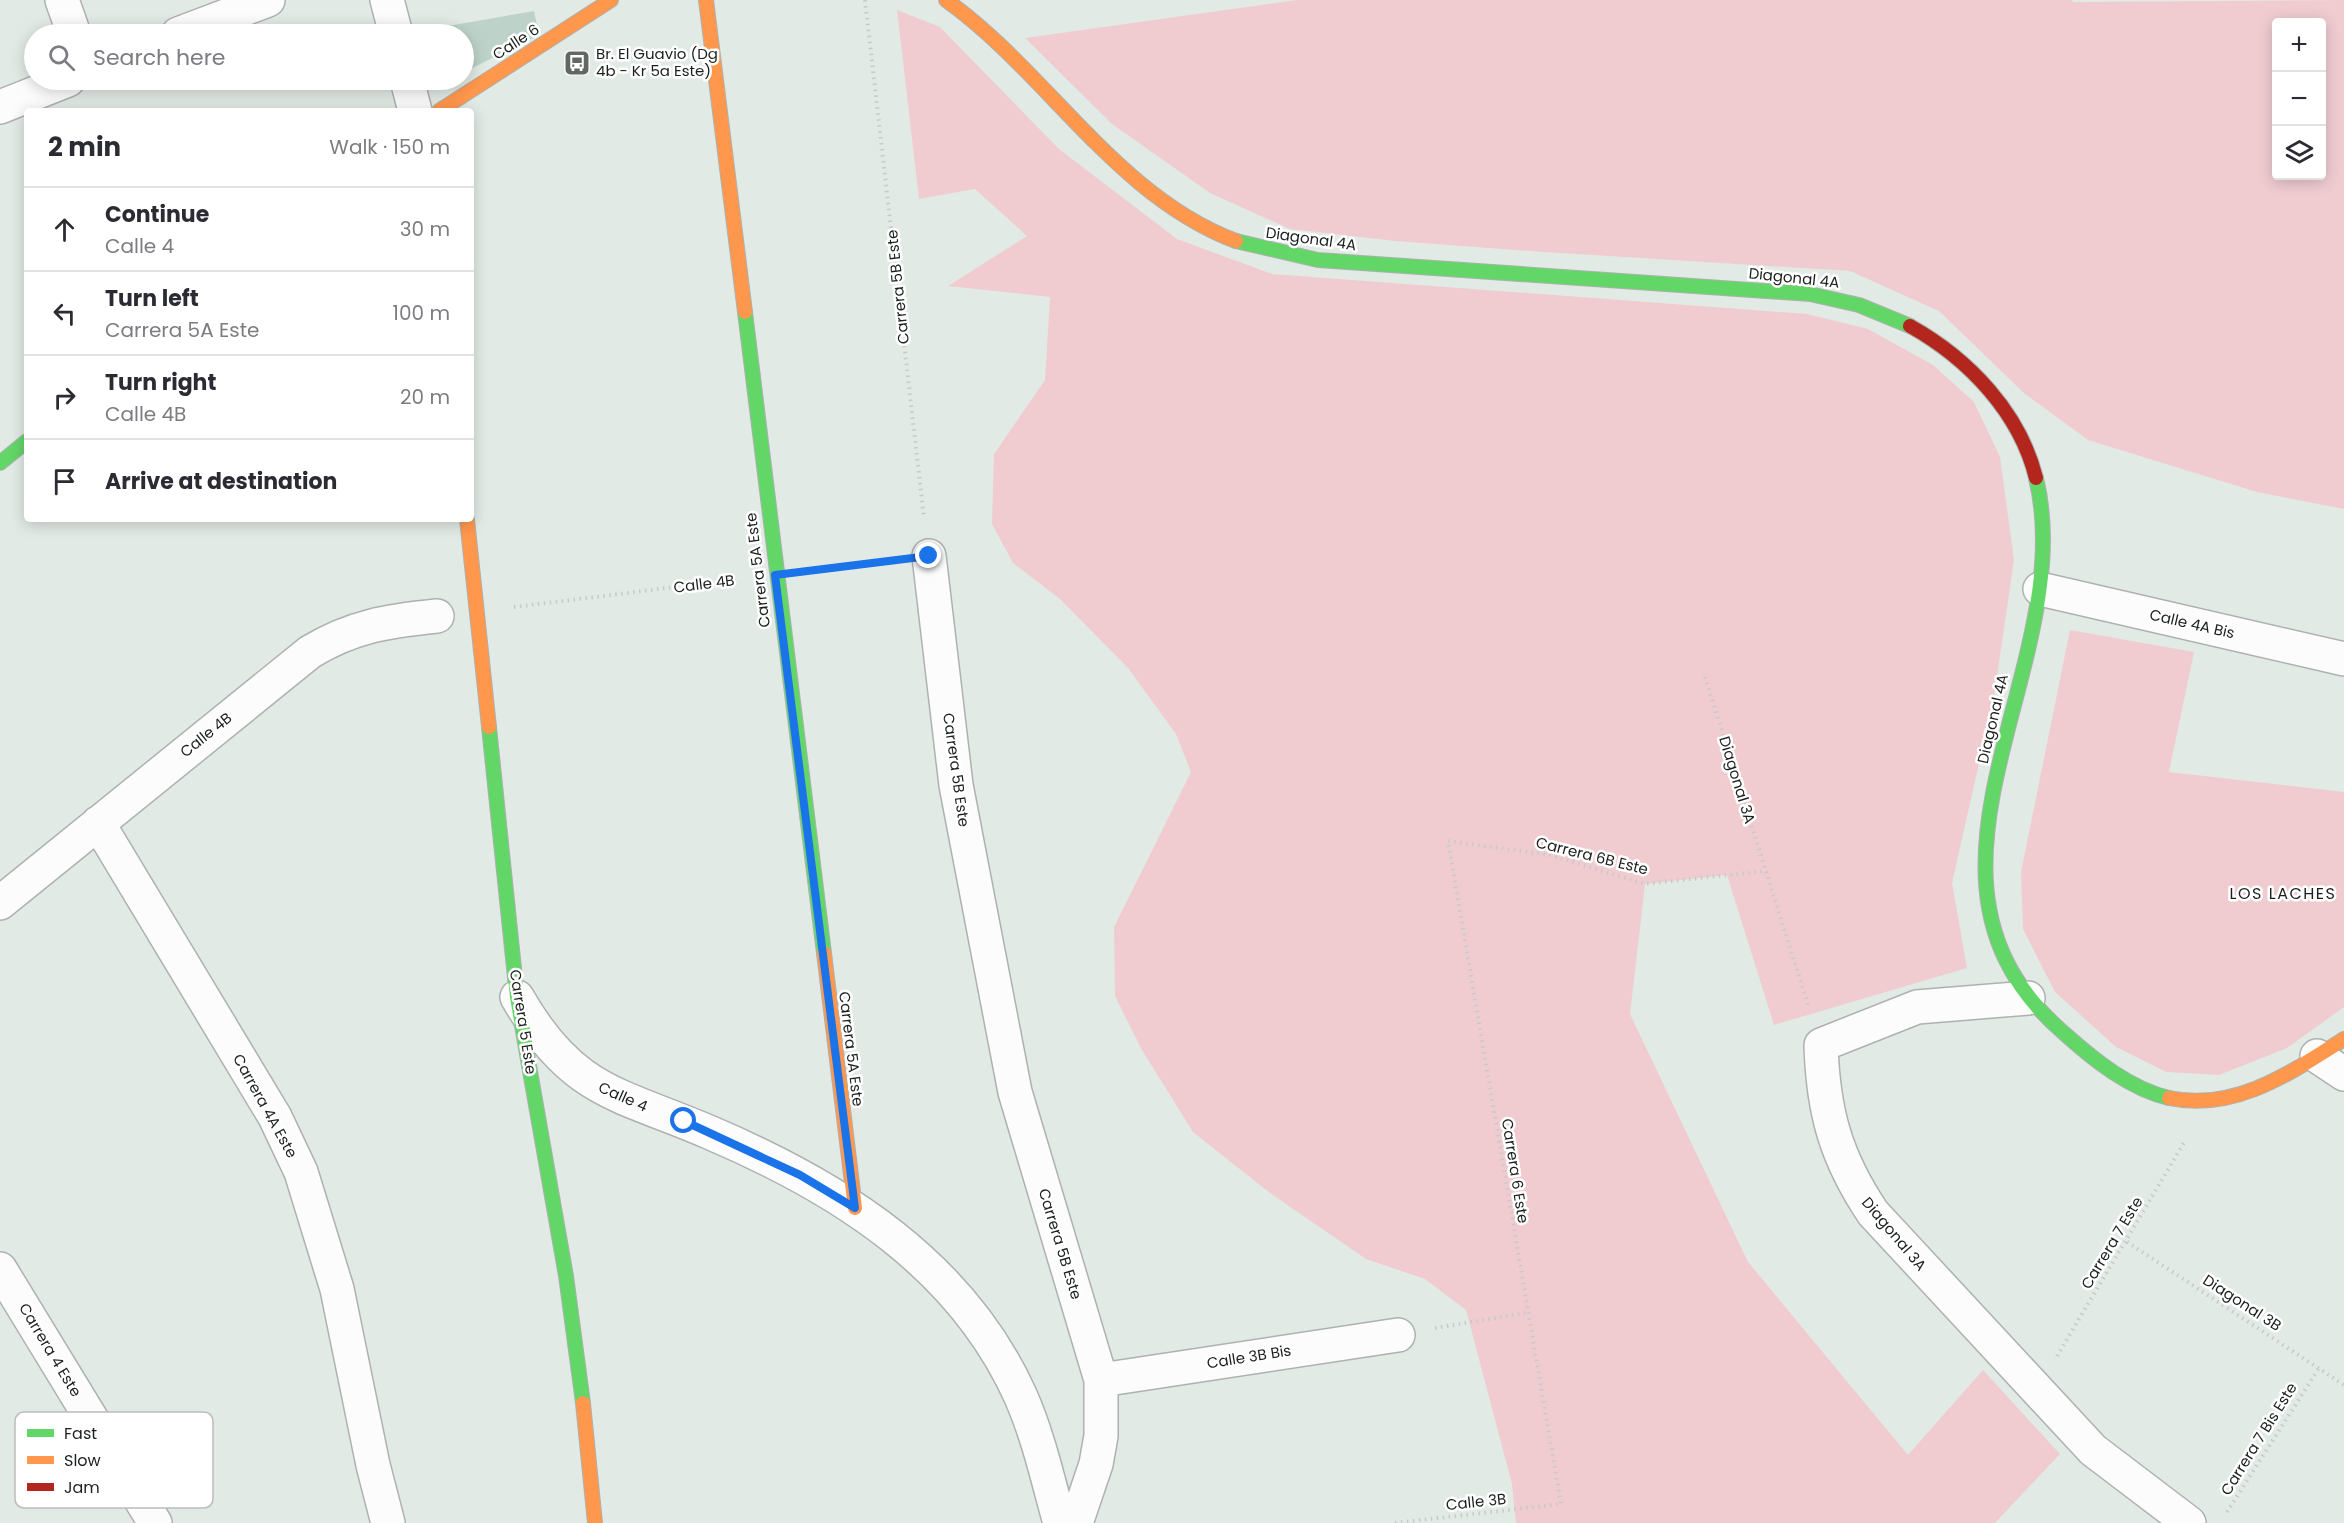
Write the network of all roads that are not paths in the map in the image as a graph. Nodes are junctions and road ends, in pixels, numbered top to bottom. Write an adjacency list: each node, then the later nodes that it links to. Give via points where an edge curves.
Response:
1 (62, 0): 7 (street)
2 (268, 0): 8 (street)
3 (387, 0): 9 (street)
4 (611, 0): 10 (street, Calle 6)
5 (706, 0): 31 (street, Carrera 5A Este)
6 (946, 0): 21 (street, Diagonal 4A, via 1171,205 1217,233 1260,250 1318,260 1810,294 1848,300 1888,313 1930,335 1968,366 2002,406 2029,453 2040,496)
7 (70, 24)
8 (204, 24)
9 (393, 24)
10 (474, 88)
11 (43, 90): 14 (street)
12 (410, 90): 15 (street)
13 (472, 90): 16 (street, Calle 6)
14 (0, 107)
15 (414, 108)
16 (444, 108)
17 (24, 444): 18 (street)
18 (0, 464)
19 (467, 522): 26 (street, Carrera 5 Este)
20 (929, 556): 34 (street, Carrera 5B Este, via 956,785 1015,1092)
21 (2040, 589): 23 (street, Calle 4A Bis); 27 (street, Diagonal 4A, via 2004,743 1985,859 1994,932 2005,964)
22 (437, 616): 24 (street, Calle 4B, via 356,629 310,652)
23 (2344, 659)
24 (98, 823): 25 (street, Calle 4B); 38 (street, Carrera 4A Este, via 275,1118 301,1172 338,1289)
25 (0, 903)
26 (517, 997): 31 (street, Calle 4, via 550,1048 597,1086 743,1146); 39 (street, Carrera 5 Este, via 566,1276)
27 (2028, 998): 29 (street, Diagonal 4A, via 2060,1033 2120,1075 2157,1093 2188,1102 2258,1088); 42 (street, Diagonal 3A, via 1917,1006 1821,1045 1822,1082 1838,1151 1853,1184 1873,1213 2093,1450)
28 (2344, 1039): 29 (street, Diagonal 4A)
29 (2317, 1056): 30 (street)
30 (2344, 1074)
31 (855, 1208): 40 (street, Calle 4, via 922,1260 979,1323 1021,1397)
32 (0, 1269): 35 (street, Carrera 4 Este)
33 (1398, 1335): 34 (street, Calle 3B Bis)
34 (1101, 1380): 41 (street, Carrera 5B Este, via 1101,1436)
35 (87, 1412)
36 (146, 1508): 37 (street, Carrera 4 Este)
37 (155, 1523)
38 (388, 1523)
39 (595, 1523)
40 (1060, 1523)
41 (1076, 1523)
42 (2188, 1523)

